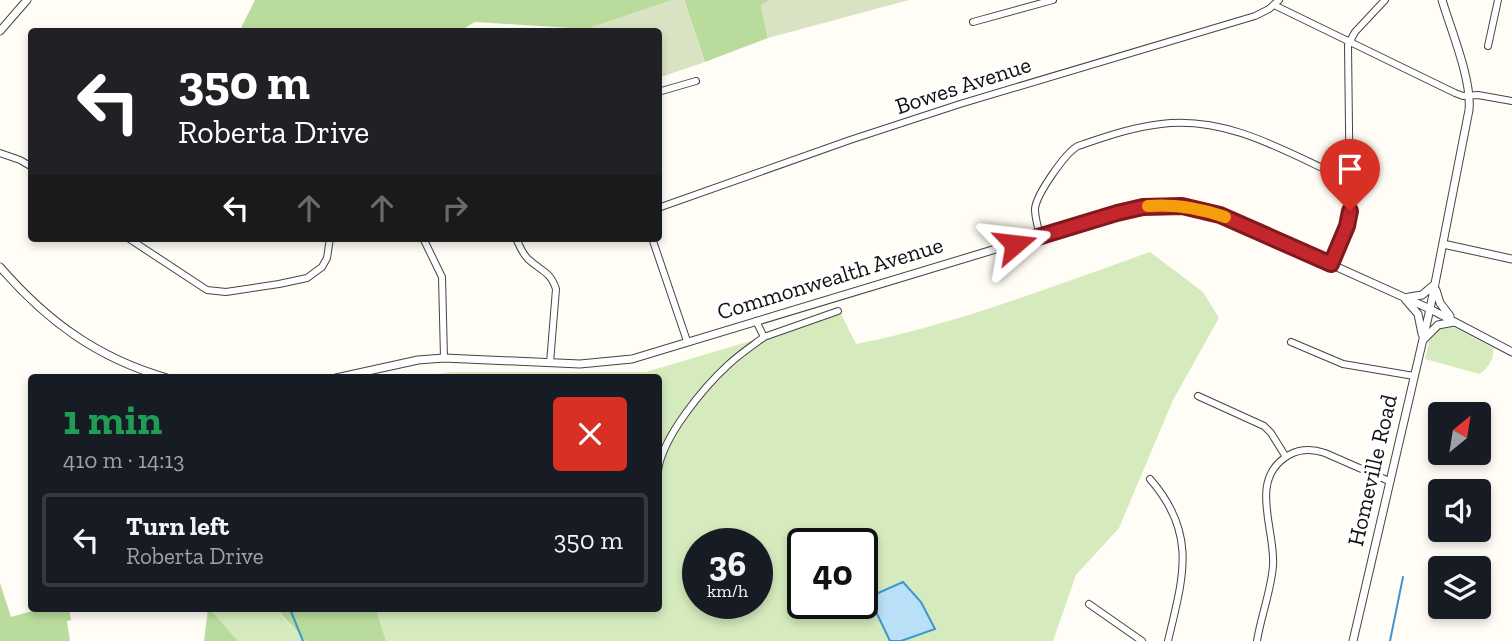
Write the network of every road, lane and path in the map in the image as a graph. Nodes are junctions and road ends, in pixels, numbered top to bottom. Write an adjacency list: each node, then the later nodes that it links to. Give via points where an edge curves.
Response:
1 (27, 0): 8 (street)
2 (1053, 0): 7 (street)
3 (1385, 0): 9 (street)
4 (1442, 0): 13 (street)
5 (1498, 0): 10 (street)
6 (1277, 2): 9 (street); 18 (street, Bowes Avenue, via 1255,16 960,104)
7 (973, 22)
8 (0, 31)
9 (1349, 41): 13 (street, via 1447,90); 17 (street)
10 (1488, 46)
11 (696, 81): 12 (street)
12 (662, 91)
13 (1470, 96): 14 (street); 25 (street, Homeville Road)
14 (1512, 102)
15 (0, 153): 16 (street)
16 (28, 165)
17 (1350, 178): 19 (street, via 1238,131 1192,123 1151,125 1069,152 1037,202); 27 (street, via 1349,219)
18 (662, 207)
19 (1040, 236): 27 (street, Commonwealth Avenue, via 1135,208 1182,206 1235,221); 33 (street, Commonwealth Avenue)
20 (134, 242): 21 (street, via 207,290 226,292 307,278 327,258)
21 (329, 242)
22 (425, 242): 40 (street, via 442,277)
23 (518, 242): 41 (street, via 526,257 547,272 556,289)
24 (653, 242): 36 (street)
25 (1443, 244): 26 (street); 29 (street, Homeville Road)
26 (1512, 259)
27 (1331, 264): 30 (street, Commonwealth Avenue)
28 (0, 267): 42 (street, via 45,314 84,343)
29 (1435, 284): 30 (street, via 1419,297); 31 (street, Homeville Road); 34 (street, via 1440,303)
30 (1402, 296): 31 (street, Commonwealth Avenue); 37 (street, via 1418,314)
31 (1430, 309): 34 (street, Commonwealth Avenue); 37 (street, Homeville Road)
32 (838, 311): 35 (street)
33 (756, 321): 35 (street); 36 (street, Commonwealth Avenue)
34 (1455, 322): 37 (street, via 1438,325); 39 (street, Commonwealth Avenue)
35 (764, 337): 46 (street, via 731,362 692,406)
36 (687, 341): 41 (street, Commonwealth Avenue, via 632,359)
37 (1423, 341): 44 (street, Homeville Road)
38 (1291, 342): 44 (street, via 1343,364)
39 (1512, 350)
40 (444, 358): 41 (street, Commonwealth Avenue); 43 (street, Commonwealth Avenue)
41 (550, 363)
42 (152, 374)
43 (354, 374)
44 (1414, 376): 49 (street, Homeville Road)
45 (1198, 396): 47 (street, via 1264,426)
46 (662, 454)
47 (1286, 457): 49 (street, via 1299,451 1320,451); 53 (street, via 1274,468 1266,486 1273,562)
48 (1150, 479): 52 (street, via 1172,509 1183,550 1182,582)
49 (1389, 481): 54 (street, Homeville Road)
50 (1089, 604): 51 (street)
51 (1142, 641)
52 (1168, 641)
53 (1257, 641)
54 (1353, 641)

